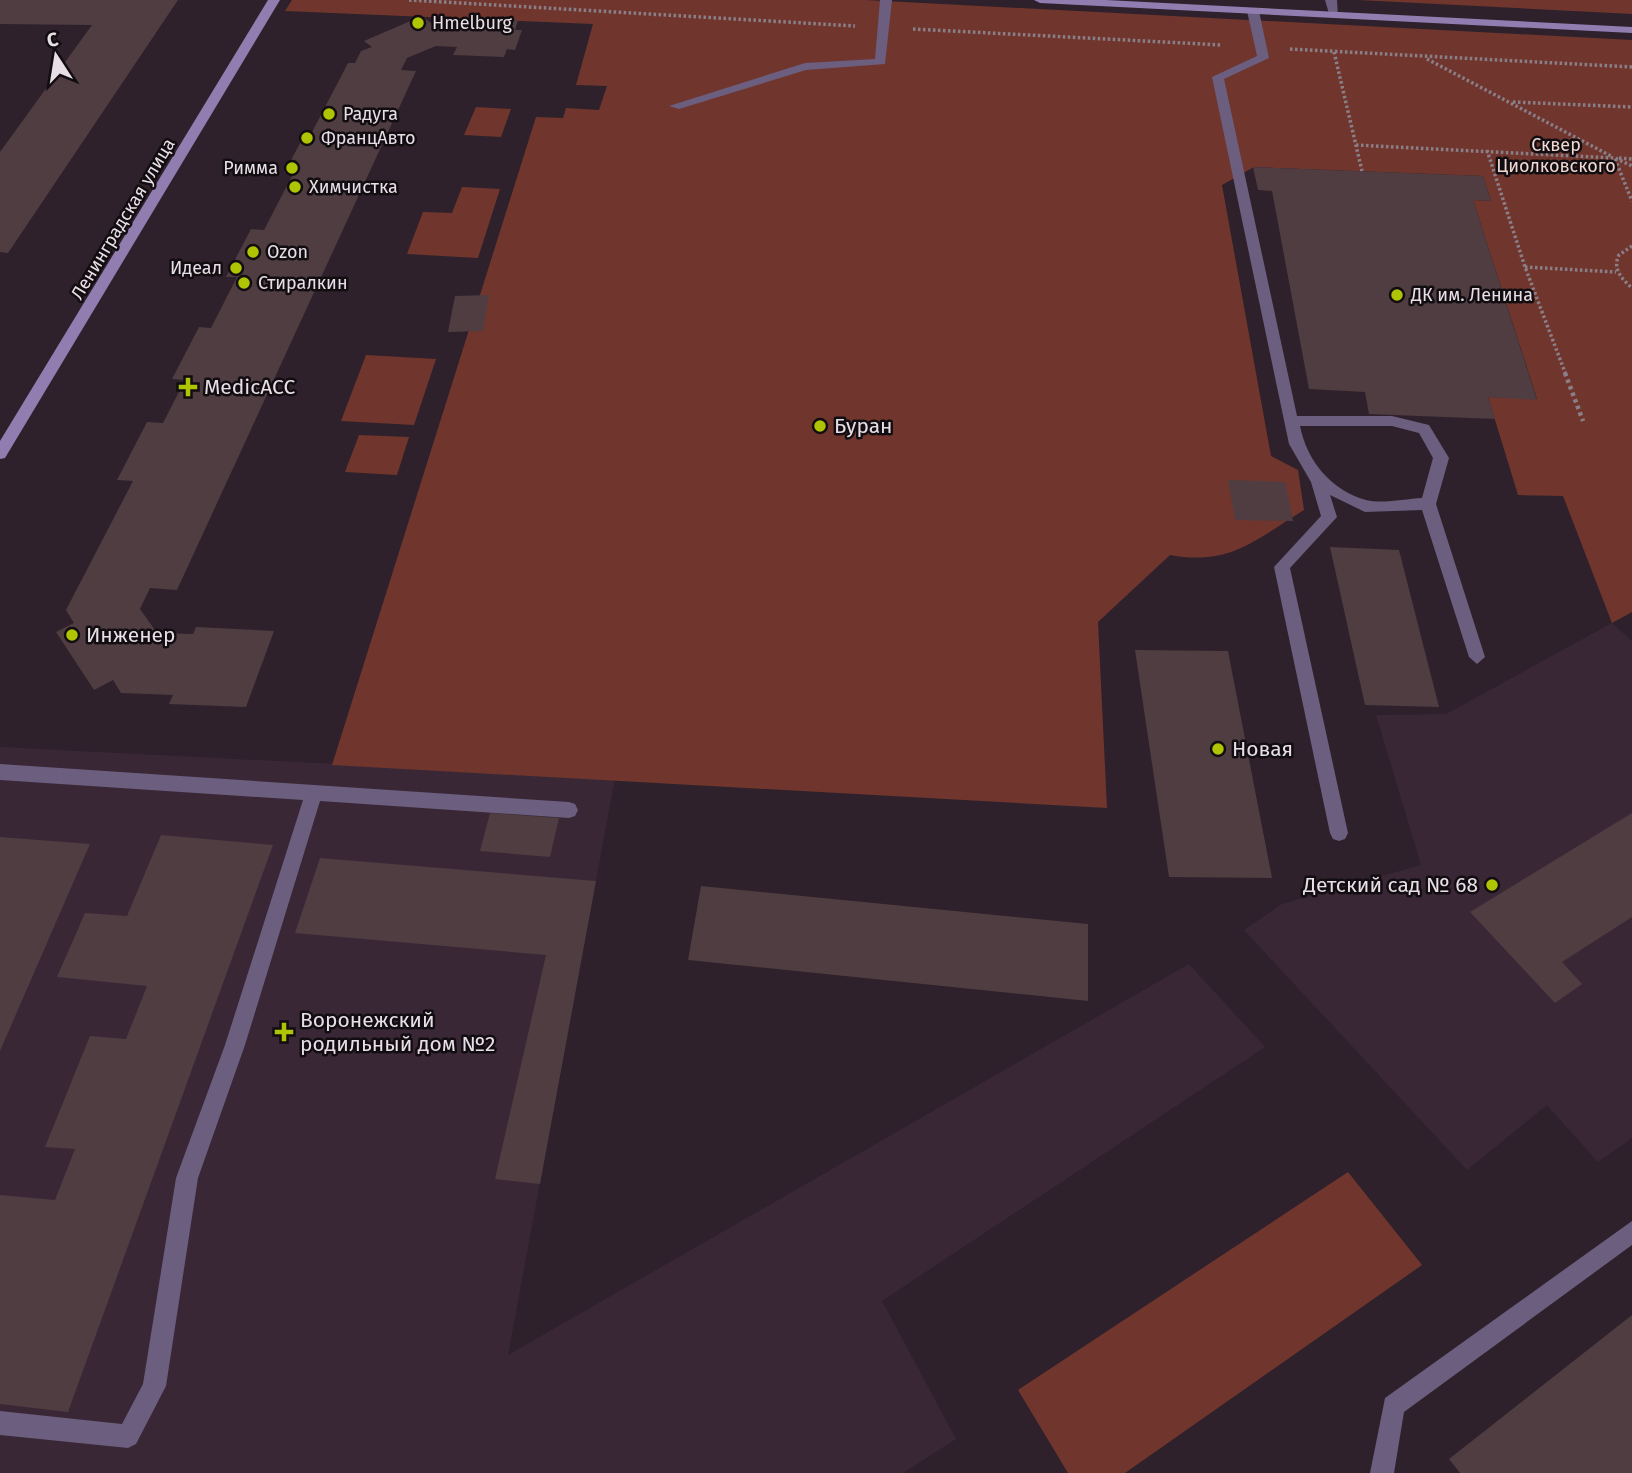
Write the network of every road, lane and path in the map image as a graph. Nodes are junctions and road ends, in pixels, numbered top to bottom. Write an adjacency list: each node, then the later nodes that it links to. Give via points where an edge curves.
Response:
1 (274, 0): 31 (main road, Ленинградская улица)
2 (409, 0): 9 (path)
3 (886, 0): 9 (lane)
4 (1041, 0): 6 (main road)
5 (1331, 0): 8 (lane)
6 (1218, 4): 7 (main road)
7 (1253, 11): 8 (main road); 11 (lane)
8 (1334, 15): 10 (main road)
9 (883, 27): 11 (path); 16 (lane, via 881,62 805,67)
10 (1632, 30)
11 (1261, 47): 12 (path); 29 (lane, via 1263,58 1218,77)
12 (1334, 52): 13 (path); 18 (path)
13 (1423, 57): 14 (path); 15 (path)
14 (1632, 67)
15 (1509, 102): 17 (path); 20 (path)
16 (675, 106)
17 (1632, 107)
18 (1356, 145): 19 (path); 23 (path)
19 (1487, 150): 20 (path); 26 (path)
20 (1615, 158): 21 (path); 22 (path); 24 (path)
21 (1632, 159)
22 (1632, 166)
23 (1362, 171)
24 (1632, 201)
25 (1632, 246): 27 (path, via 1617,255)
26 (1525, 267): 27 (path); 30 (path)
27 (1616, 272): 28 (path)
28 (1632, 288)
29 (1291, 421): 32 (lane, via 1296,444); 33 (lane, via 1392,421 1424,429 1441,458)
30 (1583, 421)
31 (0, 454)
32 (1319, 482): 33 (lane, via 1365,506); 38 (lane, via 1329,517 1282,567)
33 (1427, 504): 34 (lane)
34 (1476, 657)
35 (0, 772): 36 (lane)
36 (314, 793): 37 (lane); 40 (lane, via 235,1045 187,1178 154,1385 128,1436)
37 (569, 810)
38 (1339, 833)
39 (1632, 1232): 41 (lane, via 1394,1406)
40 (0, 1423)
41 (1382, 1473)

